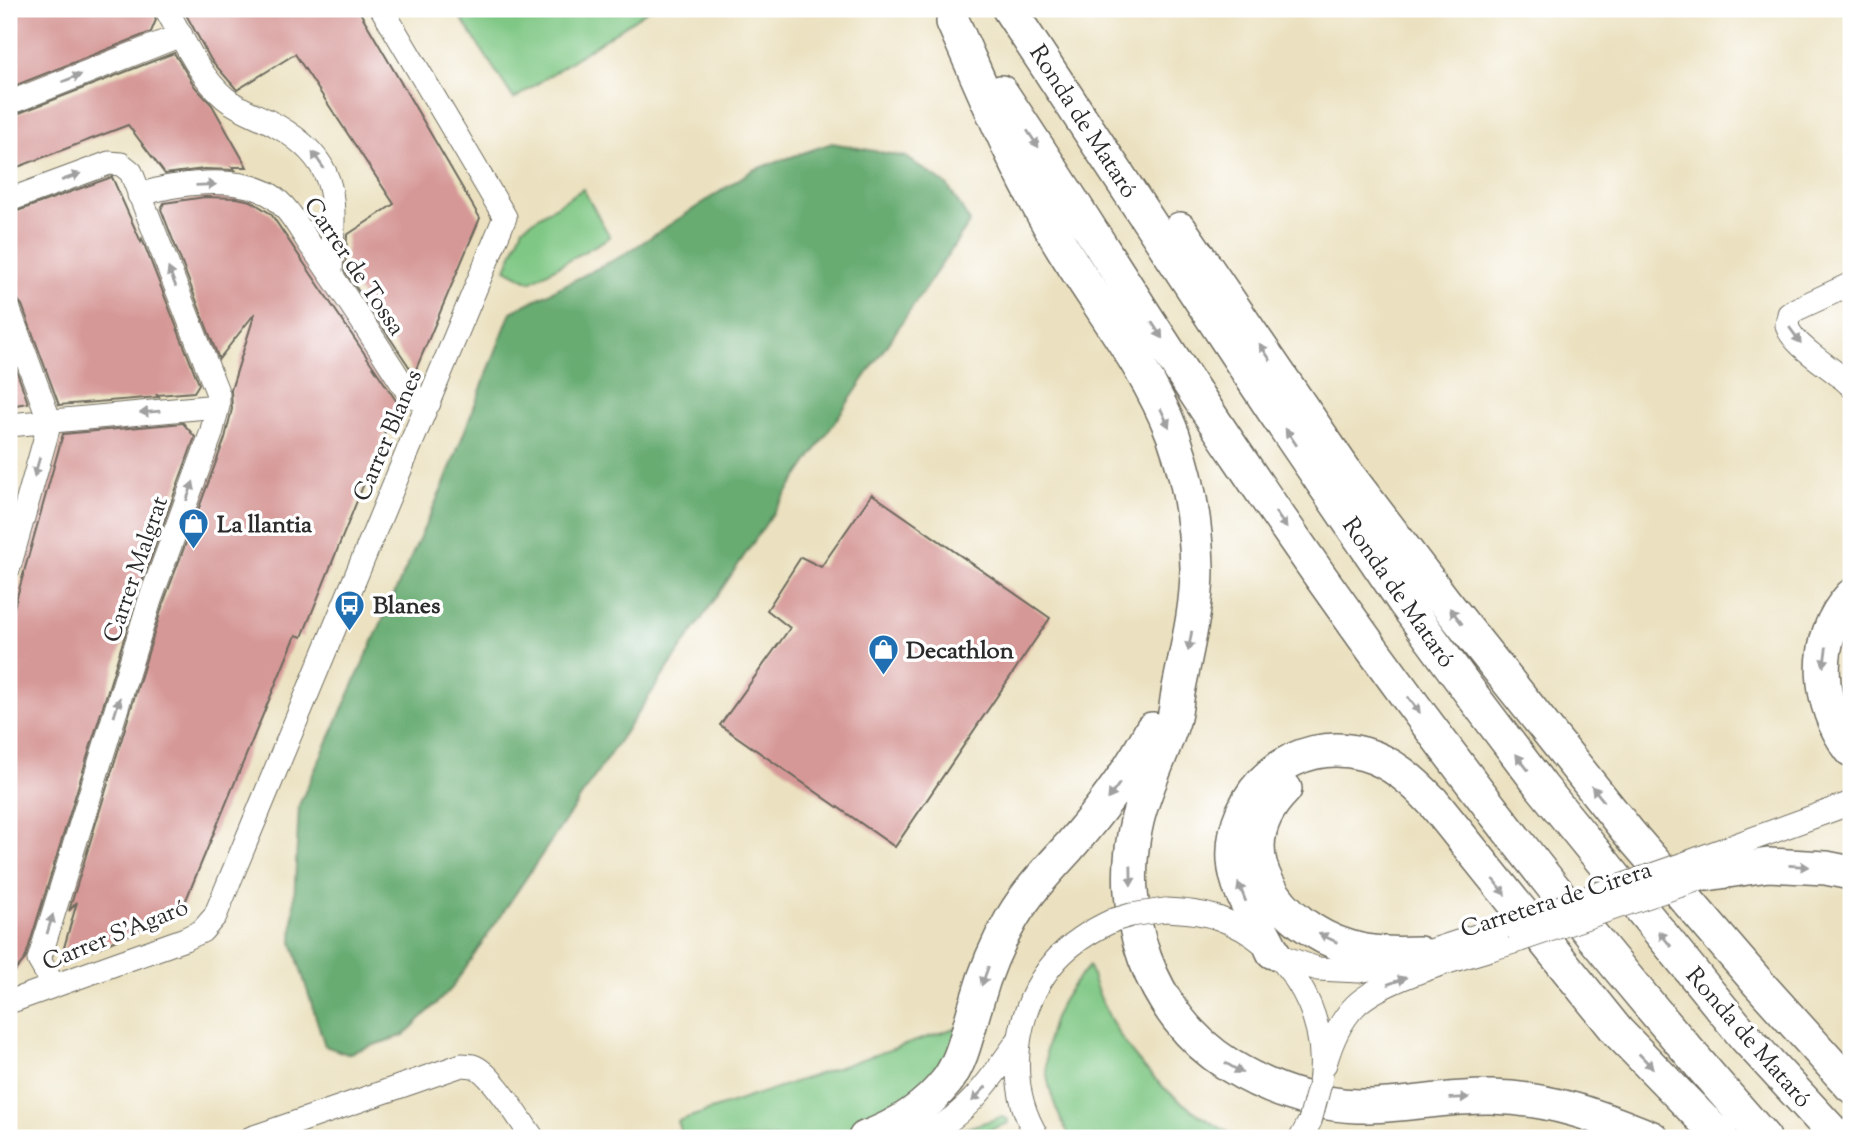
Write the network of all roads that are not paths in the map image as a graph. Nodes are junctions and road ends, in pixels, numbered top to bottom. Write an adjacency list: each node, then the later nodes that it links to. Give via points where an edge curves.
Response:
1 (166, 9): 5 (street)
2 (382, 9): 14 (street, Carrer Blanes, via 505,217)
3 (1009, 9): 6 (highway, Ronda de Mataró)
4 (949, 15): 20 (highway, one-way to 20, via 1048,223 1138,368 1172,435 1192,507 1197,568 1193,624); 46 (highway, one-way to 46, via 1237,456 1385,666 1551,885)
5 (181, 35): 7 (street, one-way to 5); 10 (street, one-way to 5, via 332,200 328,176 317,156 299,139 227,100 209,83)
6 (1053, 73): 24 (highway, one-way to 6, via 1345,471 1133,163); 47 (highway, Ronda de Mataró, one-way to 6, via 1745,1037 1472,695 1273,410)
7 (9, 103)
8 (139, 195): 9 (street, Carrer Malgrat, one-way to 8, via 109,163 121,164 131,172); 10 (street, Carrer de Tossa, one-way to 10, via 165,186 244,184 270,195 285,208); 15 (street, Carrer Malgrat, one-way to 8, via 218,394)
9 (9, 200)
10 (331, 274): 14 (street, Carrer de Tossa, via 409,394)
11 (1851, 285): 13 (street, one-way to 13, via 1797,309 1789,314 1787,325 1793,337)
12 (9, 310): 16 (street)
13 (1851, 386)
14 (429, 403): 28 (street, Carrer Blanes)
15 (218, 406): 16 (street, one-way to 16); 32 (street, Carrer Malgrat, one-way to 15, via 39,960 150,600)
16 (50, 422): 17 (street); 18 (street, one-way to 18)
17 (9, 425)
18 (9, 567)
19 (1851, 596): 21 (highway, one-way to 21, via 1832,627 1823,664 1831,717)
20 (1178, 693): 39 (highway, one-way to 39, via 1174,719 1137,819 1131,888 1136,931 1154,982 1202,1045 1250,1077 1295,1096 1352,1106 1449,1098 1516,1099 1591,1113); 42 (highway, one-way to 42, via 1111,795 1046,870 1013,918 990,964 961,1054 947,1080 922,1108 893,1128)
21 (1851, 750)
22 (1851, 803): 23 (street, Carretera de Cirera)
23 (1836, 817): 26 (street, Carretera de Cirera)
24 (1629, 833): 35 (highway, via 1660,855); 37 (highway)
25 (1472, 852): 30 (highway, one-way to 25, via 1237,881 1234,841 1237,823 1253,791 1280,767 1330,751 1380,760 1413,781); 31 (highway, one-way to 25, via 1348,947 1287,911 1270,890 1261,867 1257,841 1266,812 1274,799 1300,778 1331,768 1346,769 1385,782 1436,830); 45 (highway, one-way to 45, via 1618,1032)
26 (1697, 872): 27 (highway, one-way to 27, via 1768,865); 29 (street, Carretera de Cirera, bridge)
27 (1851, 873)
28 (225, 897): 32 (street, Carrer S'Agaró, via 202,931)
29 (1512, 933): 31 (street, Carretera de Cirera); 36 (street, Carretera de Cirera, one-way to 29, via 1334,1039 1356,1005 1388,984)
30 (1275, 954): 31 (street, Carretera de Cirera, via 1318,969 1347,972); 34 (street, bridge, via 1250,933 1218,918 1183,911 1148,912 1114,920 1083,937 1056,960 1036,989); 36 (street, via 1292,972 1313,1012)
31 (1419, 954)
32 (54, 986): 33 (street, Carrer S'Agaró)
33 (9, 1002)
34 (1019, 1039): 43 (street, one-way to 43, via 982,1092 940,1127); 44 (street, via 1018,1078)
35 (1851, 1066)
36 (1320, 1081): 38 (street, bridge)
37 (1851, 1086)
38 (1306, 1129)
39 (1636, 1134)
40 (251, 1138): 41 (street, via 462,1065 482,1071)
41 (533, 1138)
42 (865, 1138)
43 (916, 1138)
44 (1038, 1138)
45 (1721, 1138)
46 (1764, 1138)
47 (1838, 1138)

